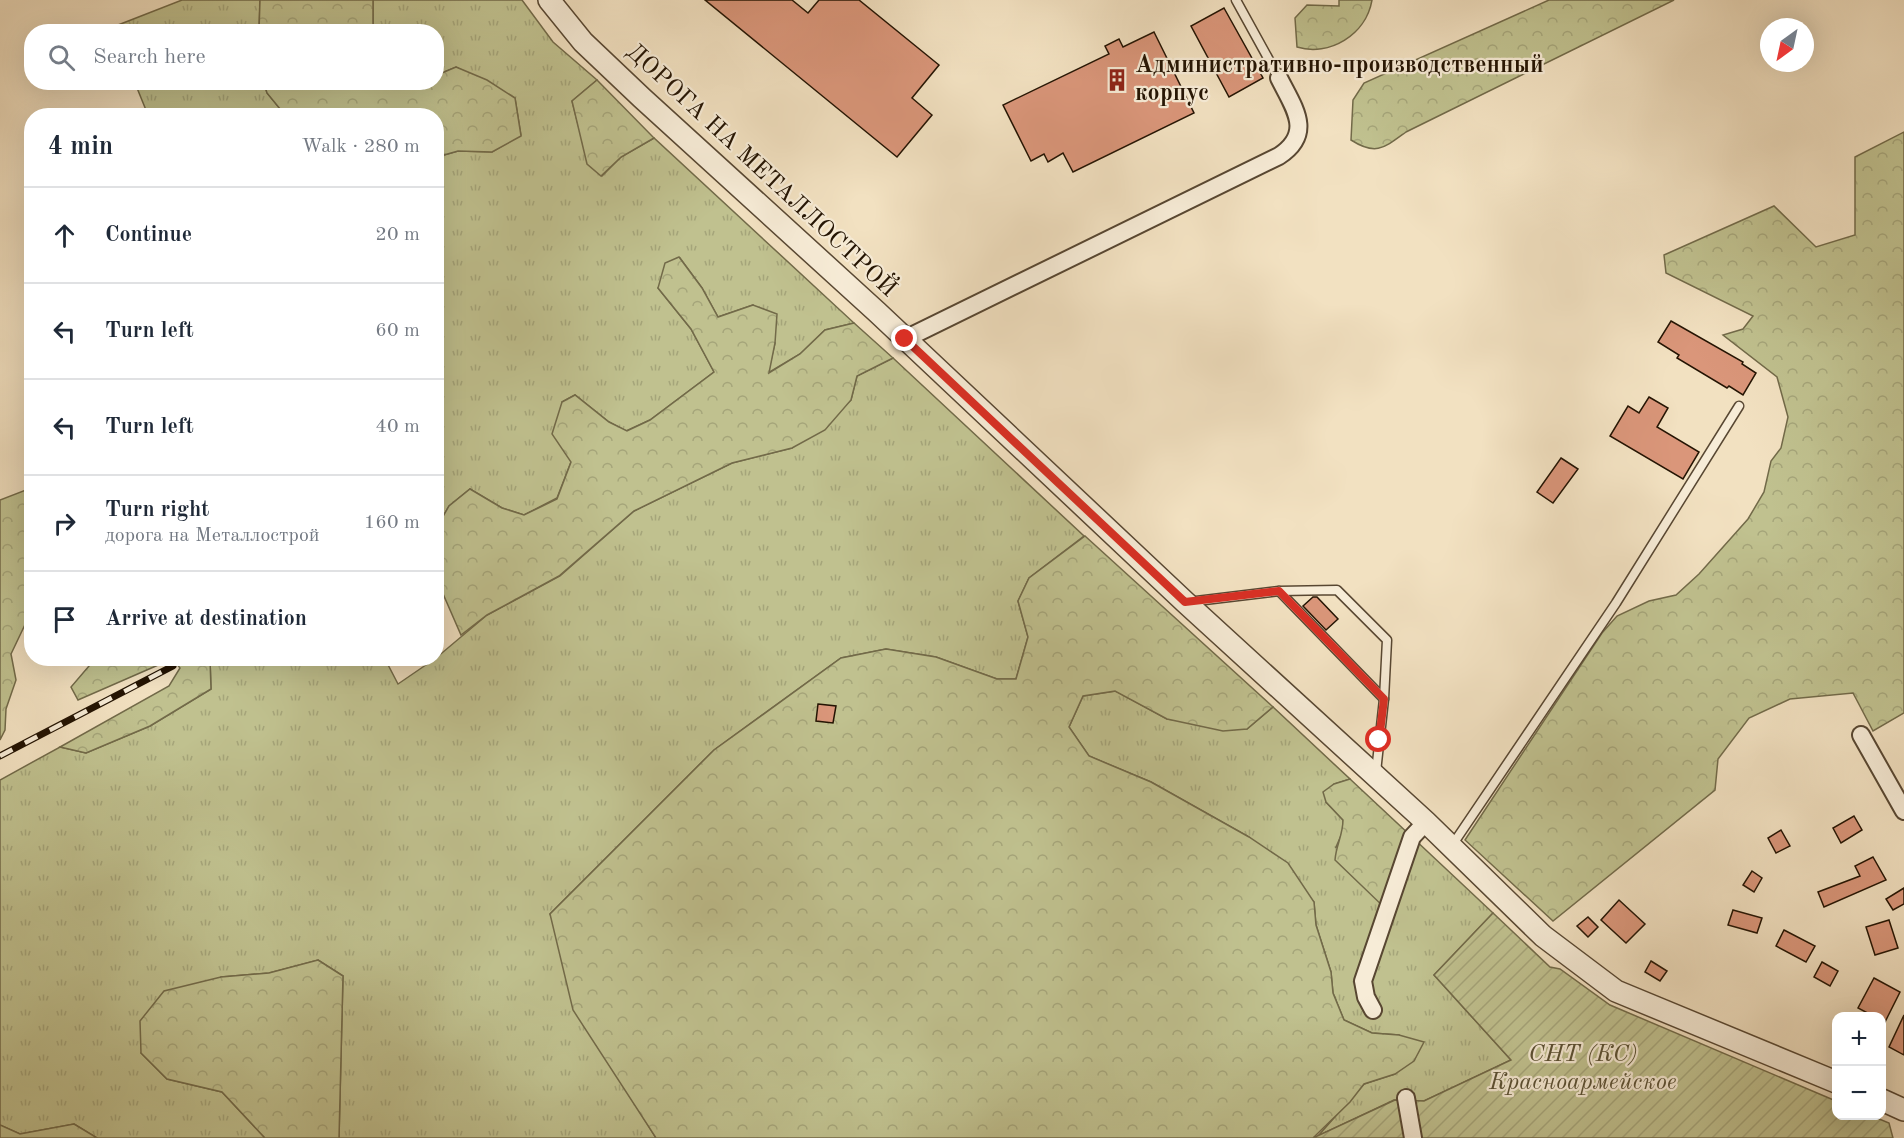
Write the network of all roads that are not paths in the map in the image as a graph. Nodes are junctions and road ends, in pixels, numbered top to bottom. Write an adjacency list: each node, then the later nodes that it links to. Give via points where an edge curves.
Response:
1 (549, 0): 4 (street, ДОРОГА НА МЕТАЛЛОСТРОЙ, via 583,42)
2 (1236, 0): 3 (lane)
3 (1279, 78): 4 (street, via 1297,113 1300,133 1293,147)
4 (905, 339): 7 (street, ДОРОГА НА МЕТАЛЛОСТРОЙ)
5 (1738, 406): 13 (lane, via 1616,603)
6 (1279, 591): 7 (lane); 8 (lane); 8 (lane, via 1337,590 1387,640)
7 (1185, 602): 10 (street, ДОРОГА НА МЕТАЛЛОСТРОЙ)
8 (1384, 699): 10 (lane)
9 (1861, 735): 11 (street)
10 (1375, 776): 12 (street, ДОРОГА НА МЕТАЛЛОСТРОЙ)
11 (1904, 811)
12 (1426, 822): 13 (street, ДОРОГА НА МЕТАЛЛОСТРОЙ); 14 (street, via 1412,837 1363,981)
13 (1451, 848): 15 (street, ДОРОГА НА МЕТАЛЛОСТРОЙ, via 1543,936 1616,990)
14 (1373, 1010)
15 (1832, 1080)
16 (1406, 1098): 19 (street)
17 (1886, 1102): 18 (street)
18 (1904, 1110)
19 (1413, 1138)

